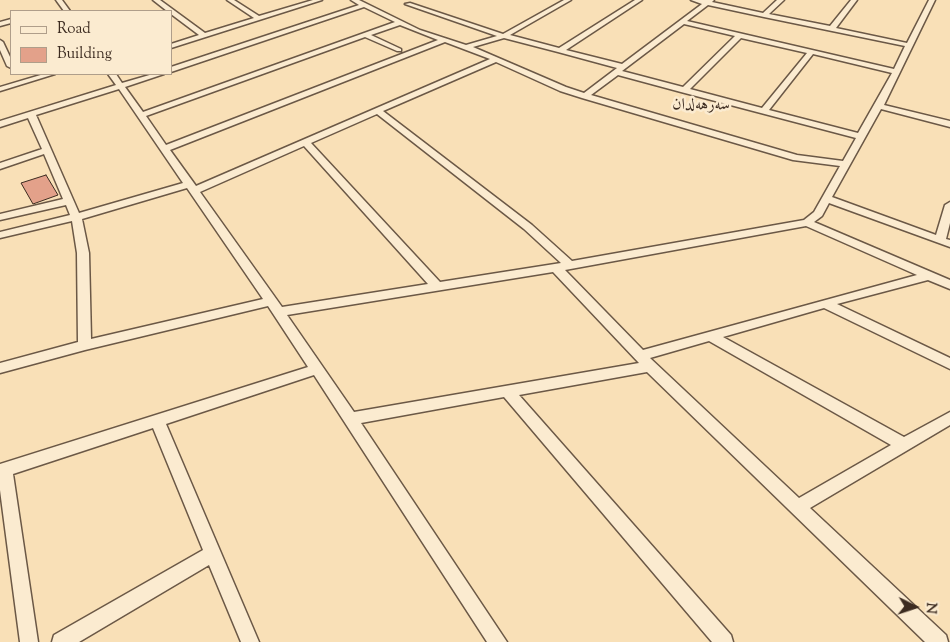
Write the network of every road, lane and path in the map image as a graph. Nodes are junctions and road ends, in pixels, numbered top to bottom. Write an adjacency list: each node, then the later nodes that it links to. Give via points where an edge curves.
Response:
1 (59, 0): 18 (street)
2 (156, 0): 19 (street)
3 (230, 0): 22 (street)
4 (319, 0): 13 (street)
5 (354, 0): 16 (street)
6 (418, 0): 15 (street)
7 (568, 0): 29 (street)
8 (639, 0): 36 (street)
9 (694, 0): 14 (street)
10 (782, 0): 21 (street)
11 (854, 0): 25 (street)
12 (932, 0): 32 (street)
13 (306, 2): 22 (street)
14 (709, 2): 21 (street); 24 (street)
15 (408, 4): 17 (street); 29 (street)
16 (365, 5): 23 (street, via 389,13); 40 (street)
17 (401, 8)
18 (66, 10)
19 (170, 10)
20 (172, 12): 28 (street)
21 (764, 15): 25 (street)
22 (260, 19): 28 (street)
23 (401, 22): 26 (street); 30 (street)
24 (683, 22): 27 (street); 41 (street)
25 (830, 29): 32 (street)
26 (365, 35): 35 (street); 56 (street)
27 (740, 35): 37 (street); 50 (street)
28 (204, 36): 33 (street)
29 (504, 36): 34 (street); 36 (street)
30 (442, 41): 34 (street); 61 (street)
31 (0, 42): 39 (street)
32 (909, 45): 42 (street)
33 (172, 46)
34 (466, 47): 38 (street)
35 (399, 50)
36 (560, 51): 41 (street)
37 (811, 52): 42 (street); 54 (street)
38 (496, 59): 51 (street); 53 (street)
39 (6, 62)
40 (172, 70)
41 (620, 70): 50 (street); 51 (street)
42 (895, 71): 52 (street)
43 (15, 75): 47 (street)
44 (47, 75): 47 (street)
45 (113, 75): 48 (street)
46 (157, 75): 48 (street)
47 (19, 83): 49 (street)
48 (120, 86): 55 (street); 56 (street)
49 (0, 89)
50 (684, 90): 54 (street)
51 (585, 96): 63 (street, via 796,158)
52 (880, 106): 58 (street); 59 (street)
53 (378, 110): 60 (street); 74 (street, via 528,227)
54 (764, 111): 59 (street)
55 (31, 114): 57 (street); 62 (street)
56 (142, 115): 61 (street)
57 (0, 124)
58 (950, 124)
59 (860, 136): 63 (street)
60 (306, 142): 65 (street); 76 (street)
61 (164, 149): 65 (street)
62 (48, 150): 64 (street); 67 (street)
63 (845, 164): 66 (street)
64 (0, 166)
65 (193, 187): 70 (street); 79 (street)
66 (827, 199): 71 (street, via 818,214); 73 (street)
67 (69, 201): 69 (street); 70 (street)
68 (950, 205): 73 (street)
69 (0, 216)
70 (76, 217): 72 (street); 81 (street, via 83,254)
71 (807, 223): 74 (street); 75 (street)
72 (0, 235)
73 (945, 242)
74 (562, 266): 76 (street); 82 (street)
75 (929, 276): 77 (street); 78 (street)
76 (436, 286): 79 (street)
77 (950, 286)
78 (826, 303): 80 (street); 83 (street)
79 (276, 306): 81 (street); 85 (street)
80 (709, 335): 82 (street); 90 (street)
81 (85, 344): 84 (street)
82 (644, 361): 86 (street); 92 (street)
83 (950, 364)
84 (0, 368)
85 (316, 369): 88 (street); 89 (street)
86 (508, 392): 88 (street); 98 (street)
87 (950, 418): 90 (street)
88 (350, 419): 97 (street)
89 (158, 420): 91 (street); 93 (street)
90 (902, 444): 92 (street)
91 (3, 470): 94 (street)
92 (798, 507): 99 (street)
93 (212, 554): 95 (street); 96 (street)
94 (29, 642)
95 (61, 642)
96 (250, 642)
97 (498, 642)
98 (724, 642)
99 (939, 642)

